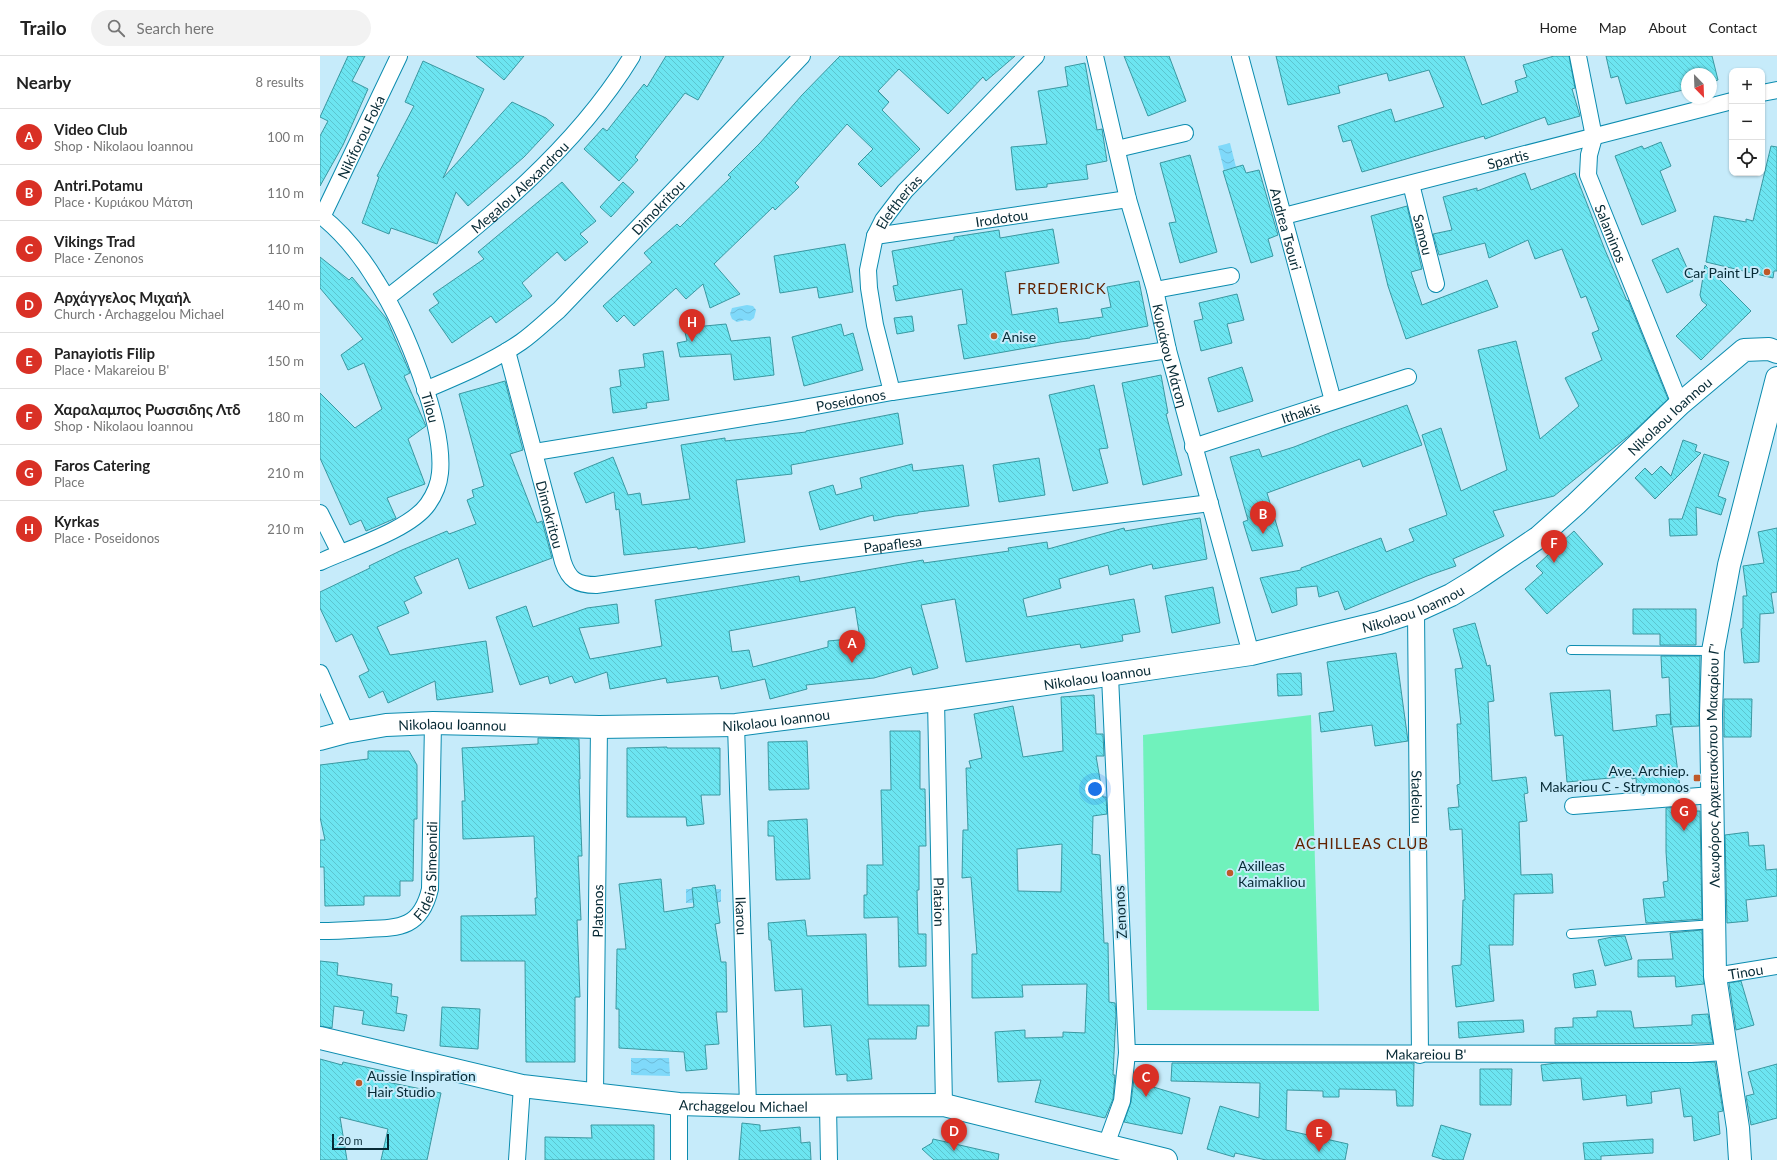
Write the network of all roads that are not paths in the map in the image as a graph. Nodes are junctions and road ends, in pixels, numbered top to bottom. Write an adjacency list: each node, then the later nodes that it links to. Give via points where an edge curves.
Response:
1 (399, 56): 16 (street, Nikiforou Foka)
2 (632, 56): 22 (street, Megalou Alexandrou, via 599,103 543,166 506,202)
3 (802, 56): 24 (street, Dimokritou, via 578,292 538,328)
4 (1036, 56): 18 (street, Eleftherias, via 904,191)
5 (1095, 56): 13 (street, Κυριάκου Μάτση)
6 (1240, 56): 17 (street, Andrea Tsouri)
7 (1578, 56): 12 (street, Salaminos)
8 (1777, 90): 9 (street)
9 (1765, 92)
10 (1729, 102): 12 (street, Spartis)
11 (1185, 133): 13 (street)
12 (1594, 136): 14 (street, Spartis); 31 (street, Salaminos, via 1589,155 1588,175)
13 (1117, 149): 15 (street, Κυριάκου Μάτση)
14 (1411, 184): 17 (street, Spartis); 20 (street, Samou)
15 (1128, 199): 18 (street, Irodotou); 21 (street, Κυριάκου Μάτση)
16 (321, 216): 22 (street, Tilou, via 353,248)
17 (1284, 216): 30 (street, Andrea Tsouri)
18 (875, 236): 29 (street, Eleftherias, via 868,270 869,288 875,325)
19 (1231, 276): 21 (street)
20 (1436, 284)
21 (1155, 290): 23 (street, Κυριάκου Μάτση)
22 (387, 298): 28 (street, Tilou, via 409,345)
23 (1168, 350): 29 (street, Poseidonos); 32 (street, Κυριάκου Μάτση)
24 (507, 351): 28 (street, Dimokritou, via 469,372); 33 (street, Dimokritou)
25 (1777, 352): 31 (street, Nikolaou Ioannou, via 1769,349 1744,350)
26 (1408, 377): 30 (street, Ithakis)
27 (1777, 378): 41 (street, Λεωφόρος Αρχιεπισκόπου Μακαρίου Γ', via 1729,565)
28 (425, 390): 36 (street, Tilou, via 440,453 440,472 434,495 427,506 396,530)
29 (892, 392): 33 (street, Poseidonos)
30 (1333, 401): 32 (street, Ithakis)
31 (1680, 404): 39 (street, Nikolaou Ioannou, via 1539,537 1474,581)
32 (1193, 447): 34 (street, Κυριάκου Μάτση)
33 (535, 452): 38 (street, Dimokritou, via 563,562 570,578)
34 (1210, 503): 38 (street, Papaflesa, via 803,555 596,585); 42 (street, Κυριάκου Μάτση)
35 (320, 512): 36 (street)
36 (340, 553): 37 (street, Tilou)
37 (320, 562)
38 (576, 582)
39 (1416, 611): 42 (street, Nikolaou Ioannou, via 1379,623); 61 (street, Stadeiou)
40 (1571, 650): 41 (lane)
41 (1713, 651): 51 (street, Λεωφόρος Αρχιεπισκόπου Μακαρίου Γ')
42 (1251, 654): 44 (street, Nikolaou Ioannou)
43 (320, 673): 49 (street)
44 (1110, 676): 45 (street, Nikolaou Ioannou); 60 (street, Zenonos)
45 (936, 700): 47 (street, Nikolaou Ioannou); 65 (street, Plataion)
46 (433, 724): 48 (street, Nikolaou Ioannou); 49 (street, Nikolaou Ioannou, via 386,725); 54 (street, Fideia Simeonidi, via 430,889 424,907 410,922 396,928)
47 (736, 725): 48 (street, Nikolaou Ioannou); 66 (street, Ikarou)
48 (599, 727): 63 (street, Platonos)
49 (346, 732): 50 (street, Nikolaou Ioannou)
50 (320, 738)
51 (1712, 795): 52 (street); 53 (street, Λεωφόρος Αρχιεπισκόπου Μακαρίου Γ')
52 (1573, 806)
53 (1714, 924): 55 (lane); 57 (street, Λεωφόρος Αρχιεπισκόπου Μακαρίου Γ')
54 (320, 931)
55 (1571, 934)
56 (1777, 966): 57 (street, Tinou)
57 (1715, 976): 59 (street, Λεωφόρος Αρχιεπισκόπου Μακαρίου Γ')
58 (320, 1038): 62 (street, Archaggelou Michael)
59 (1726, 1052): 61 (street, Makareiou B'); 73 (street, Λεωφόρος Αρχιεπισκόπου Μακαρίου Γ', via 1738,1128)
60 (1127, 1053): 61 (street, Makareiou B'); 68 (street, Zenonos, via 1122,1101)
61 (1420, 1055)
62 (522, 1086): 63 (street, Archaggelou Michael); 69 (street)
63 (595, 1094): 64 (street, Archaggelou Michael)
64 (679, 1104): 66 (street, Archaggelou Michael); 70 (street)
65 (944, 1105): 67 (street, Archaggelou Michael); 68 (street, Archaggelou Michael)
66 (748, 1106): 67 (street, Archaggelou Michael)
67 (828, 1106): 71 (street)
68 (1106, 1145): 72 (street, Archaggelou Michael)
69 (517, 1160)
70 (679, 1160)
71 (829, 1160)
72 (1166, 1160)
73 (1740, 1160)

